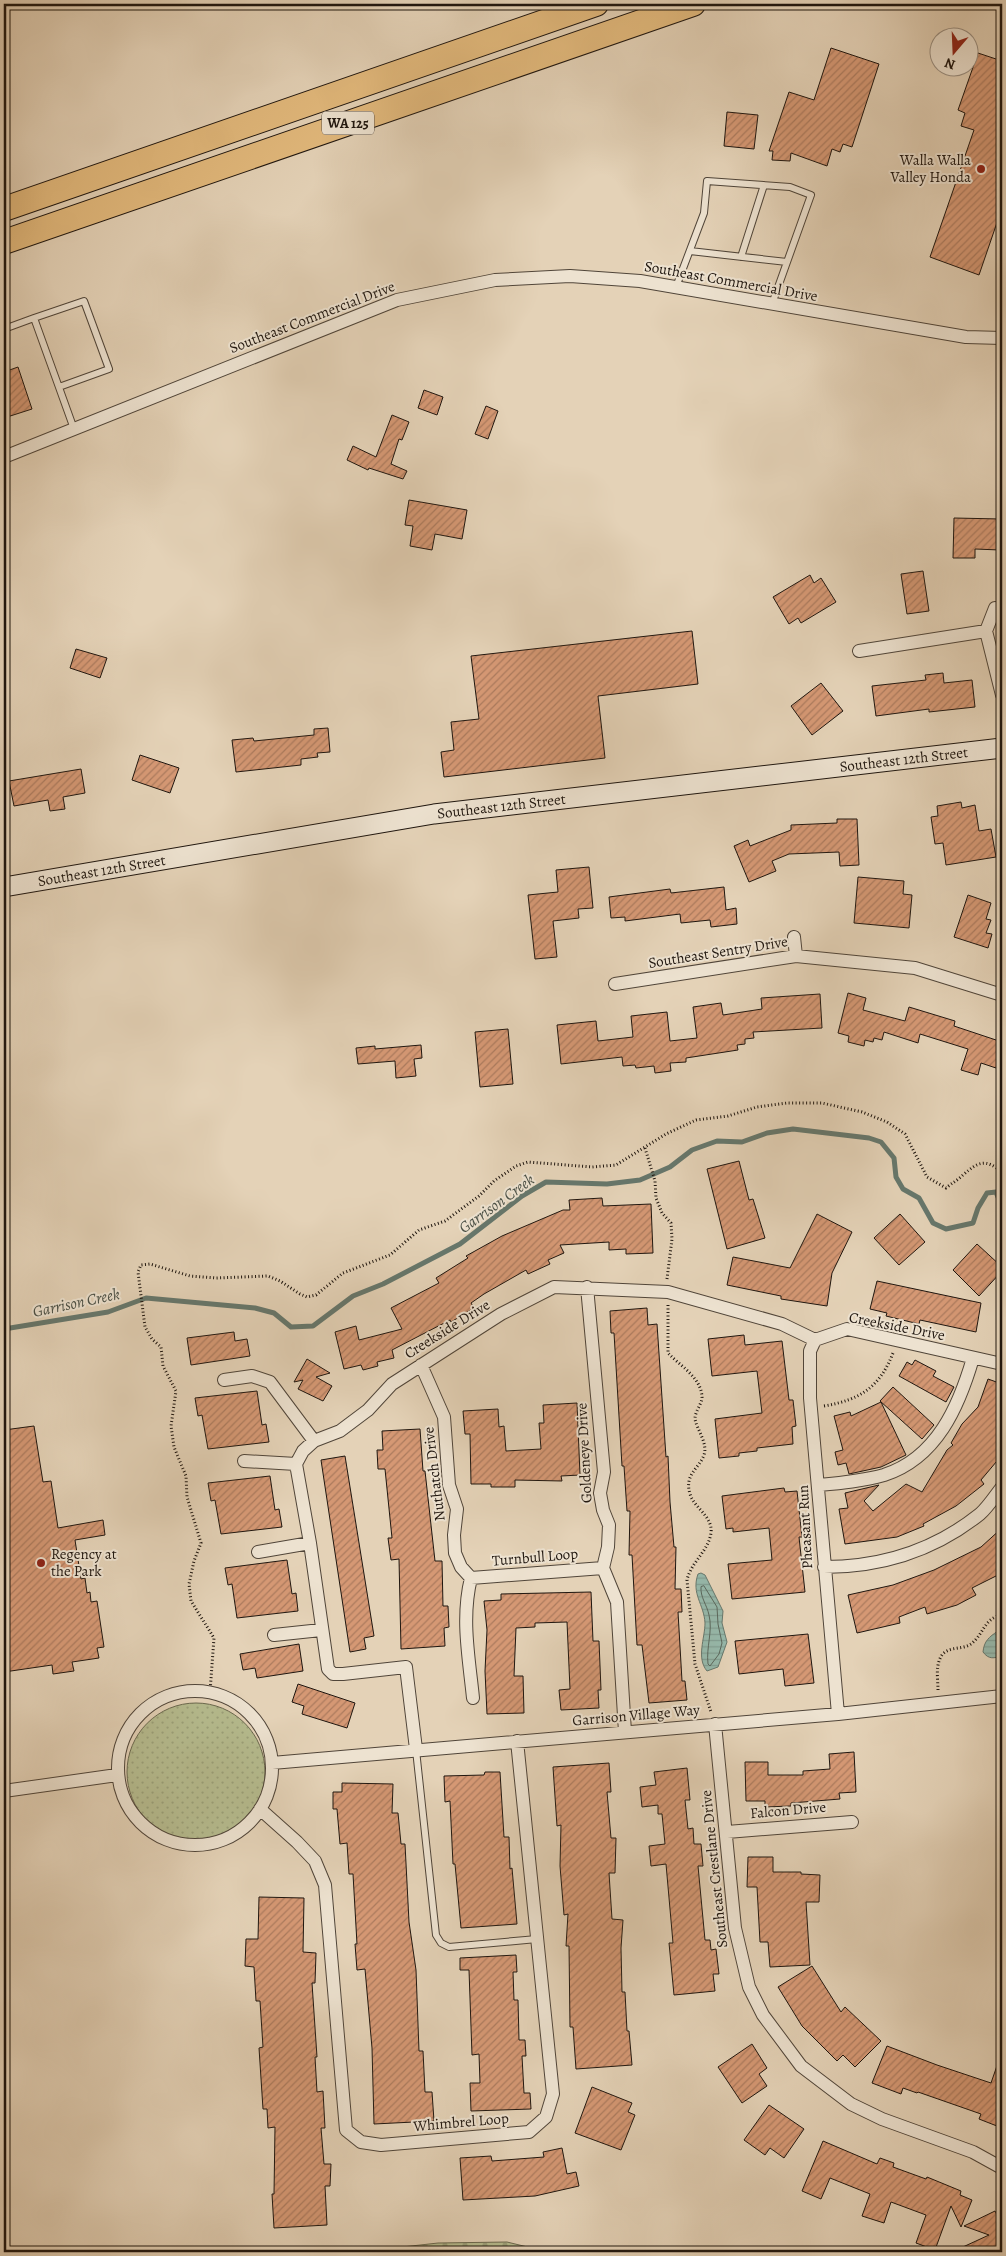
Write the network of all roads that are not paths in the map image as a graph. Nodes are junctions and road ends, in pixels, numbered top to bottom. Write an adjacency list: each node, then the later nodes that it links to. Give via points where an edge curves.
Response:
1 (596, 4): 4 (highway, WA 125)
2 (692, 4): 5 (highway, WA 125)
3 (764, 185): 6 (lane, via 707,181 704,214); 7 (lane); 8 (lane, via 790,187 811,195)
4 (4, 208)
5 (4, 242)
6 (690, 251): 7 (lane); 9 (lane)
7 (741, 257): 8 (lane)
8 (787, 262): 10 (lane)
9 (676, 287): 10 (street, Southeast Commercial Drive); 15 (street, Southeast Commercial Drive, via 570,276 495,280 397,300)
10 (772, 304): 13 (street, Southeast Commercial Drive, via 966,337)
11 (34, 318): 12 (lane); 14 (lane); 14 (lane, via 84,300 106,360 109,369)
12 (4, 329)
13 (1002, 338)
14 (59, 387): 15 (lane)
15 (74, 429): 16 (street, Southeast Commercial Drive)
16 (4, 457)
17 (995, 608): 18 (street)
18 (986, 630): 19 (street); 20 (street)
19 (859, 651)
20 (1002, 695)
21 (1002, 748): 22 (main road, Southeast 12th Street, via 434,814)
22 (4, 887)
23 (794, 937): 24 (street)
24 (796, 956): 25 (street, Southeast Sentry Drive); 26 (street, Southeast Sentry Drive, via 915,968)
25 (615, 984)
26 (1002, 995)
27 (587, 1287): 28 (street, Creekside Drive, via 668,1292 782,1324); 30 (street, Creekside Drive, via 554,1287 501,1314); 41 (street, Goldeneye Drive, via 604,1472 600,1493 609,1525)
28 (815, 1340): 29 (street, Creekside Drive, via 847,1329); 36 (street, Pheasant Run, via 810,1351)
29 (973, 1358): 31 (street, Creekside Drive); 36 (street, via 960,1400 948,1424 922,1452 885,1474)
30 (421, 1364): 33 (street, Creekside Drive, via 392,1384 368,1410 340,1431); 42 (street, Nuthatch Drive, via 444,1417 449,1485 457,1509 455,1553)
31 (1002, 1364)
32 (224, 1380): 33 (street, via 252,1376 270,1382)
33 (314, 1441): 35 (street, Creekside Drive)
34 (244, 1461): 35 (street)
35 (296, 1464): 38 (street)
36 (819, 1485): 40 (street, Pheasant Run)
37 (1002, 1487): 40 (street, via 981,1512 945,1539 873,1564)
38 (310, 1543): 39 (street); 43 (street)
39 (258, 1552)
40 (824, 1567): 47 (street, Pheasant Run)
41 (603, 1568): 42 (street, Turnbull Loop); 49 (street, via 617,1602)
42 (471, 1578): 46 (street, via 465,1616)
43 (321, 1630): 44 (street); 51 (street, via 328,1670 333,1674 406,1666)
44 (274, 1636)
45 (1002, 1696): 47 (street, Garrison Village Way)
46 (473, 1698)
47 (838, 1714): 48 (street, Garrison Village Way)
48 (715, 1724): 49 (street, Garrison Village Way); 57 (street, Southeast Crestlane Drive)
49 (625, 1732): 50 (street, Garrison Village Way)
50 (517, 1741): 51 (street, Garrison Village Way); 58 (street, Whimbrel Loop)
51 (416, 1749): 52 (street, Garrison Village Way); 58 (lane, via 436,1936 449,1947)
52 (272, 1763): 53 (street, via 260,1726 246,1710 225,1697 189,1690 161,1698 140,1713 125,1733 118,1752); 55 (street, via 271,1784)
53 (117, 1775): 54 (street); 55 (street, via 129,1810 145,1828 163,1839 188,1845 211,1844 227,1838 242,1830)
54 (4, 1792)
55 (260, 1809): 58 (street, Whimbrel Loop, via 315,1861 325,1885 346,2130 361,2142 382,2145 528,2132 546,2117 553,2094)
56 (852, 1822): 57 (street, Falcon Drive)
57 (726, 1832): 59 (street, Southeast Crestlane Drive, via 735,1928 749,1987 763,2015 801,2066 851,2104 882,2119 973,2152)
58 (537, 1938)
59 (1002, 2168)

